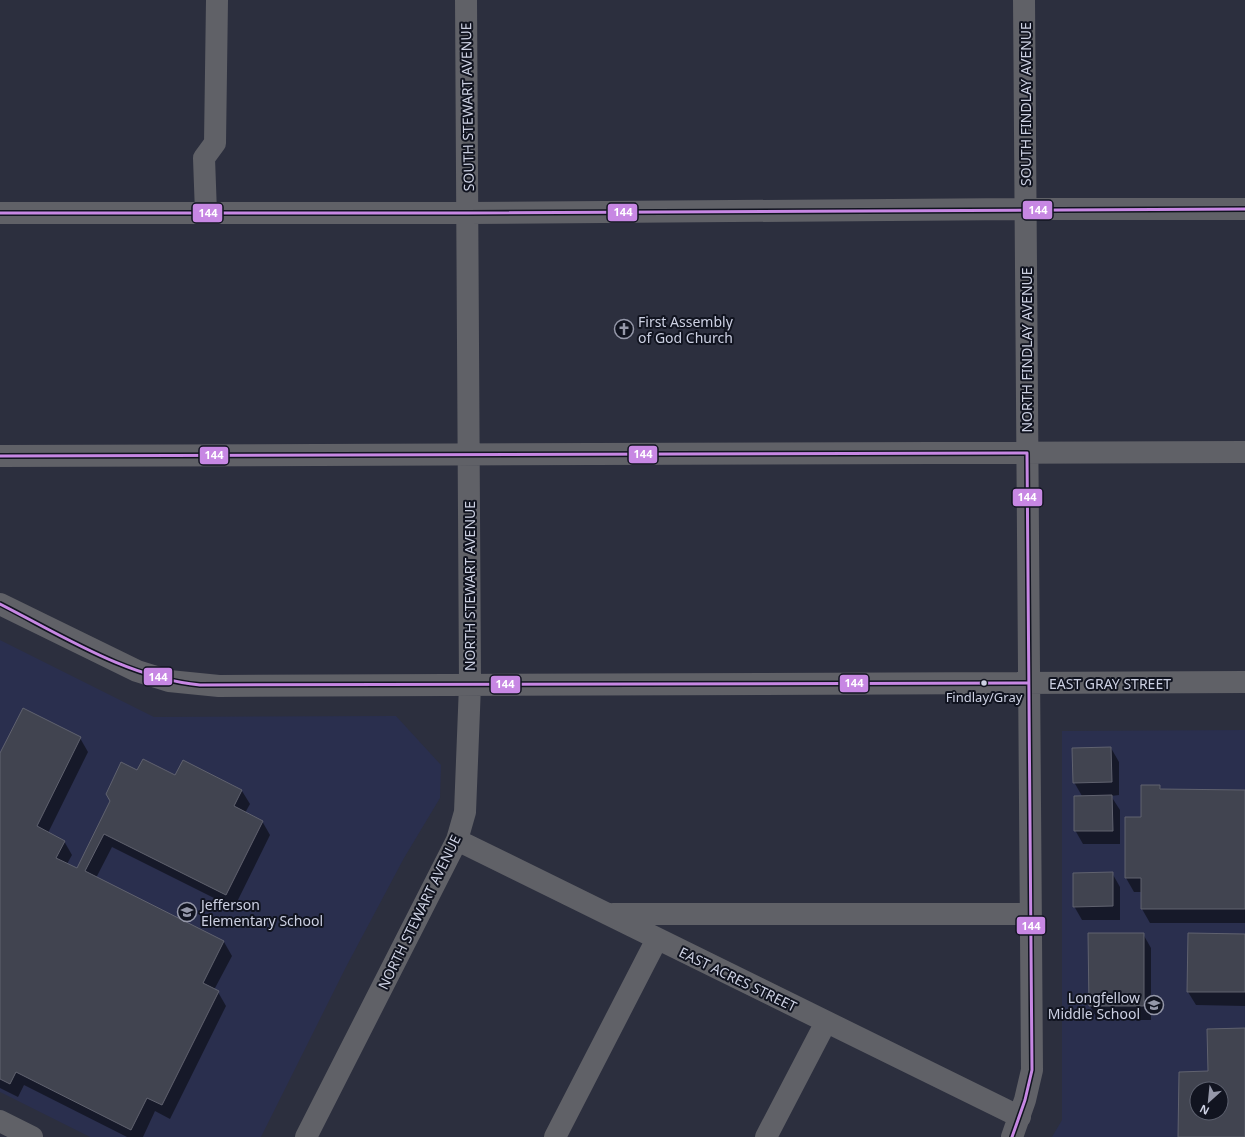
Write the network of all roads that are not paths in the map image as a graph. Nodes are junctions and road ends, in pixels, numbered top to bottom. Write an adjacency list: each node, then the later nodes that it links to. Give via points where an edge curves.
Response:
1 (217, 0): 7 (street, via 215,143 204,158)
2 (466, 0): 8 (street, SOUTH STEWART AVENUE)
3 (1024, 0): 4 (street, SOUTH FINDLAY AVENUE)
4 (1025, 209): 5 (street); 8 (street); 10 (street, NORTH FINDLAY AVENUE)
5 (1245, 209)
6 (0, 213): 7 (street)
7 (206, 213): 8 (street)
8 (468, 213): 11 (street, NORTH STEWART AVENUE)
9 (1245, 452): 10 (street)
10 (1027, 453): 11 (street); 15 (street, NORTH FINDLAY AVENUE)
11 (469, 455): 12 (street); 16 (street, NORTH STEWART AVENUE)
12 (0, 456)
13 (0, 604): 16 (street, EAST GRAY STREET, via 137,671 169,681 219,686)
14 (1245, 682): 15 (street, EAST GRAY STREET)
15 (1028, 683): 16 (street, EAST GRAY STREET); 19 (street, NORTH FINDLAY AVENUE)
16 (470, 685): 17 (street, NORTH STEWART AVENUE, via 465,812)
17 (457, 840): 18 (street, EAST ACRES STREET); 25 (street, NORTH STEWART AVENUE)
18 (609, 914): 19 (street); 20 (street, EAST ACRES STREET)
19 (1030, 914): 23 (street, NORTH FINDLAY AVENUE, via 1032,1070)
20 (657, 939): 21 (street, EAST ACRES STREET); 26 (street)
21 (826, 1022): 23 (street, EAST ACRES STREET); 27 (street)
22 (0, 1121): 24 (street)
23 (1016, 1127)
24 (32, 1137)
25 (306, 1137)
26 (554, 1137)
27 (766, 1137)

